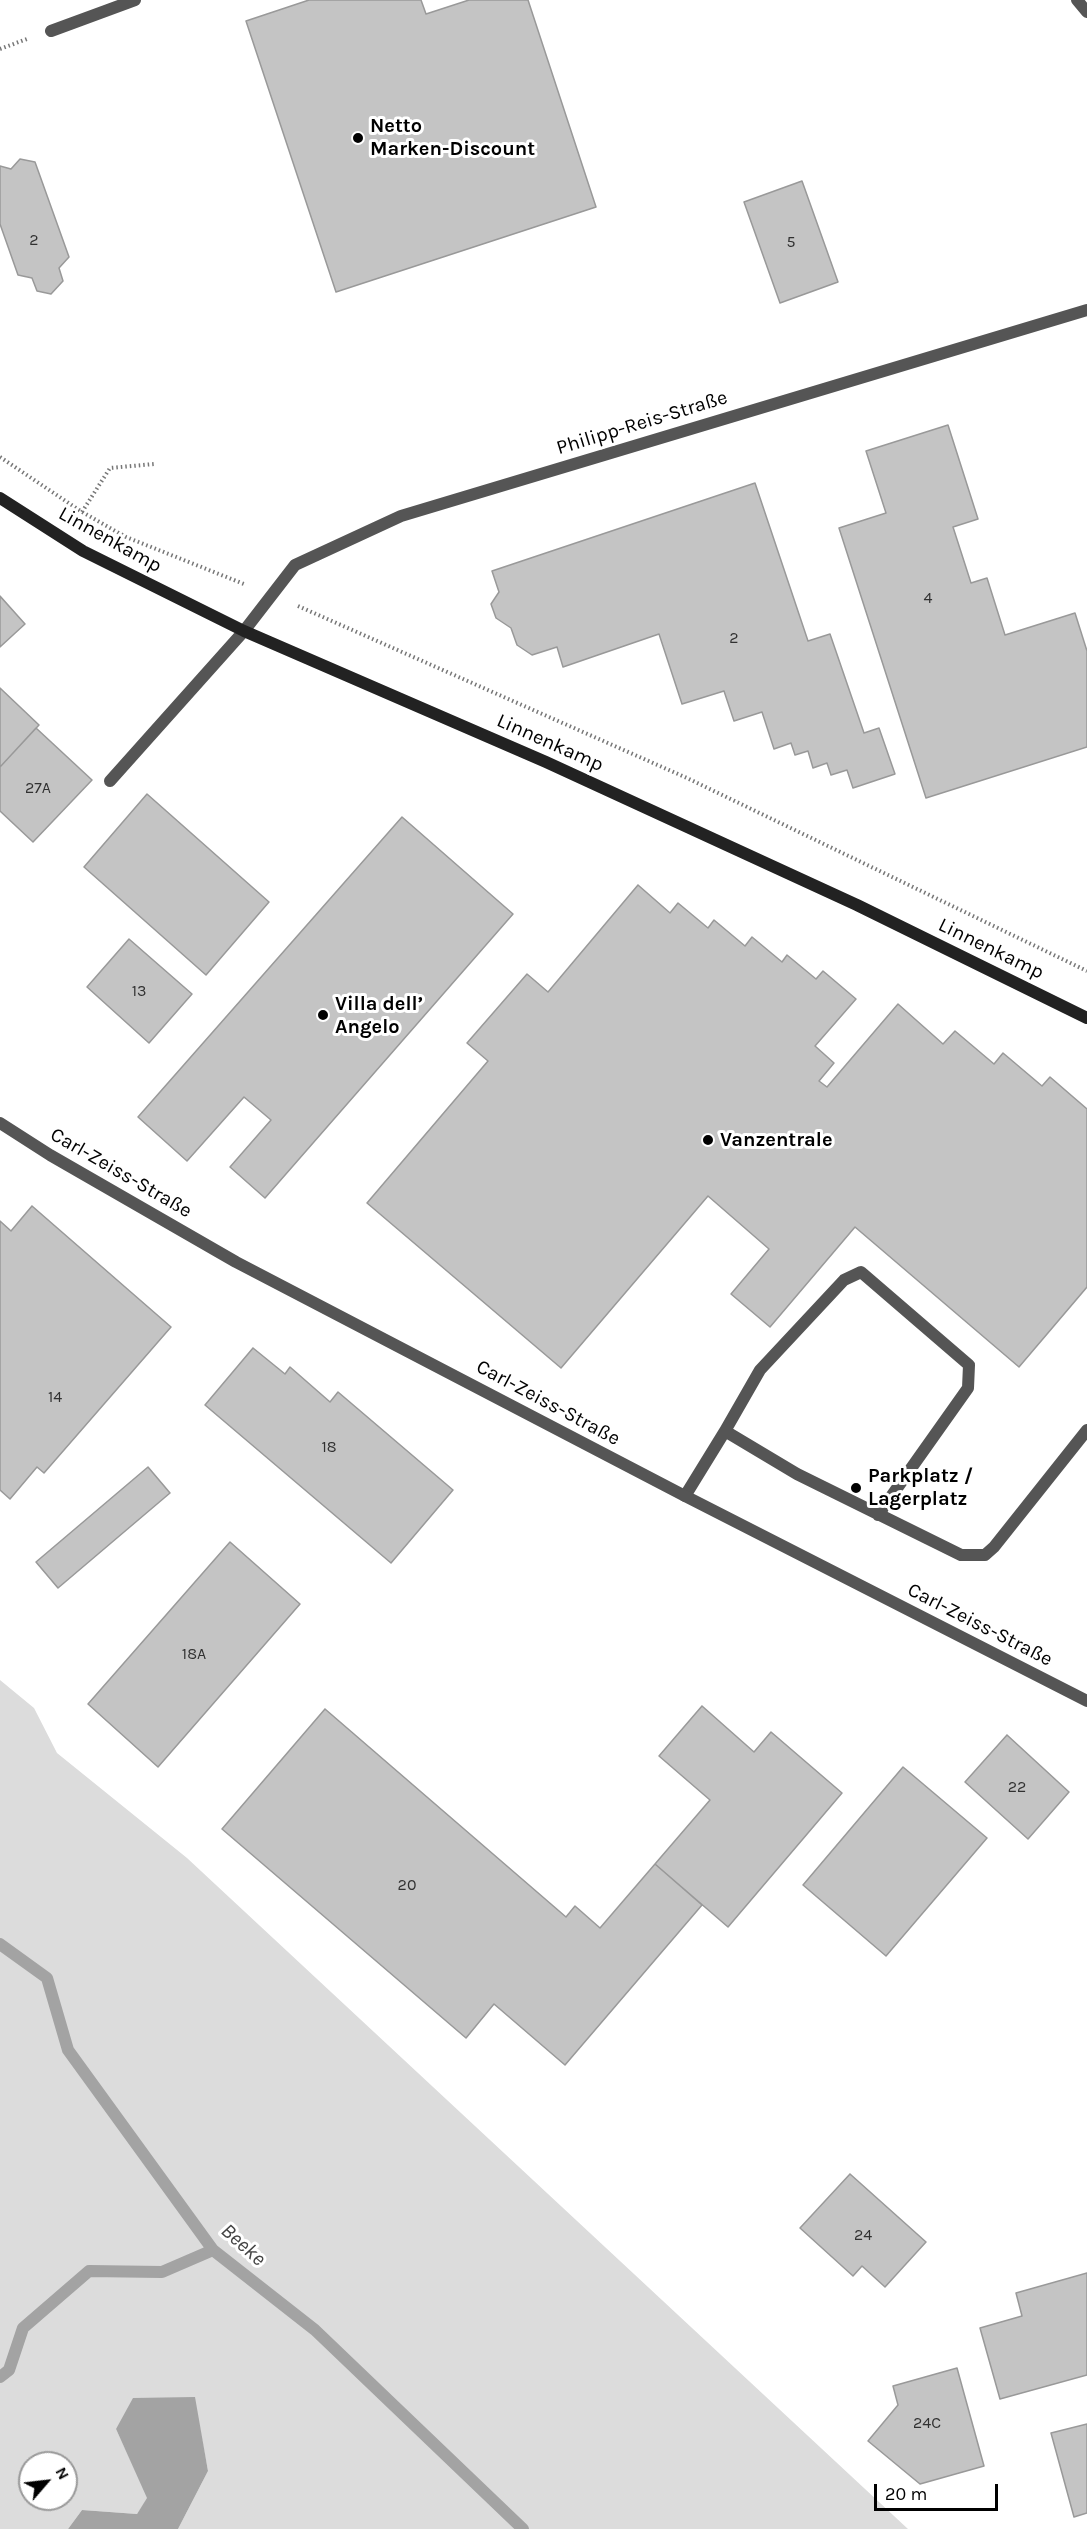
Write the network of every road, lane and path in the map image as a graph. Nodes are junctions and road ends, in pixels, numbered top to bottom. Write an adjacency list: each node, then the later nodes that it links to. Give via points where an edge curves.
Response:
1 (135, 0): 4 (street)
2 (1077, 0): 3 (street)
3 (1087, 12)
4 (51, 31)
5 (1087, 310): 10 (street, Philipp-Reis-Straße, via 402,516 295,565)
6 (0, 457): 9 (path)
7 (154, 464): 9 (path, via 110,468)
8 (0, 498): 11 (main road, Linnenkamp, via 83,551)
9 (82, 512): 10 (path, via 126,537)
10 (271, 594): 11 (street, Philipp-Reis-Straße); 13 (path, via 687,778)
11 (244, 631): 12 (street, Philipp-Reis-Straße); 14 (main road, Linnenkamp, via 546,762 857,905)
12 (110, 781)
13 (1087, 971)
14 (1087, 1018)
15 (0, 1123): 18 (street, Carl-Zeiss-Straße, via 236,1262)
16 (725, 1431): 18 (street); 19 (street, via 797,1474); 19 (street, via 760,1370 844,1280 861,1272 969,1365 968,1388)
17 (1087, 1431): 19 (street, via 986,1555 961,1555)
18 (686, 1496): 20 (street, Carl-Zeiss-Straße)
19 (878, 1515)
20 (1087, 1701)

